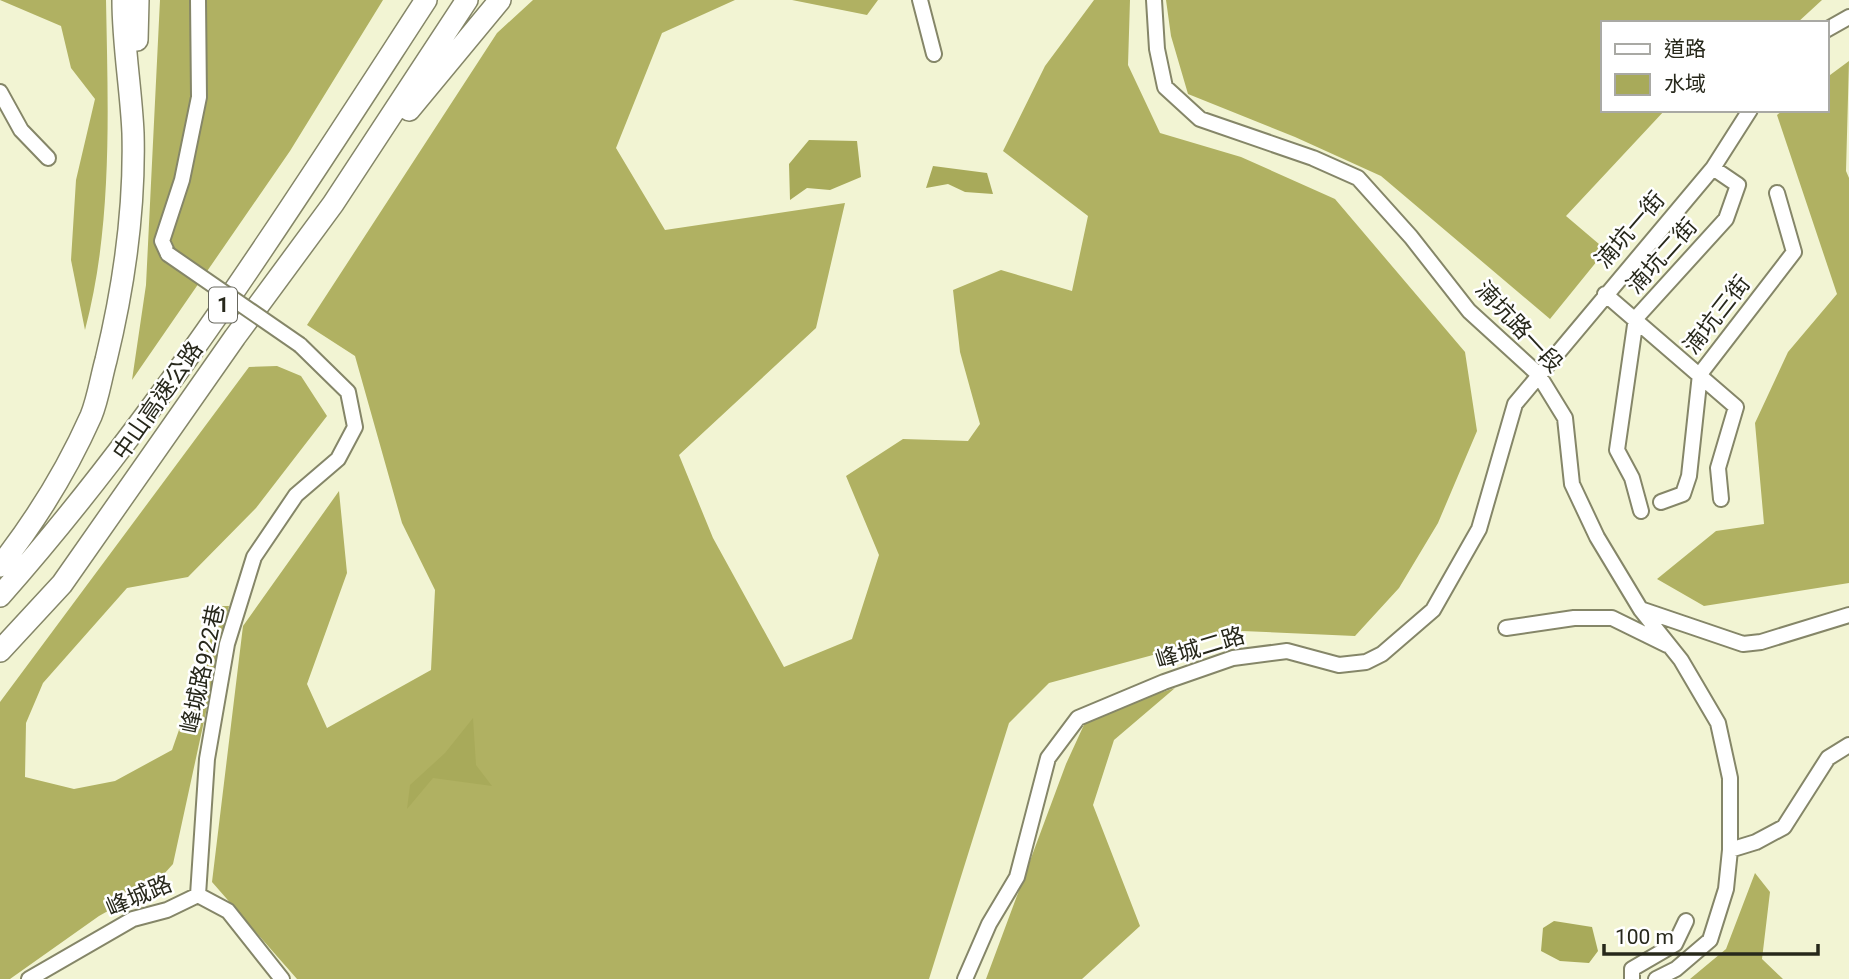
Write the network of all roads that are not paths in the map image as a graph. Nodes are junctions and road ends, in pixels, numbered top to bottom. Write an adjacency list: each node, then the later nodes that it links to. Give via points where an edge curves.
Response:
1 (123, 0): 12 (highway, via 123,46)
2 (138, 0): 12 (highway)
3 (198, 0): 35 (street, 峰城路922巷, bridge, via 199,97 182,180 162,241 168,254 300,345 348,392 355,427 338,459 296,495 254,557 227,645 207,760)
4 (426, 0): 27 (highway, 中山高速公路 / 1, via 309,182 199,340 77,503)
5 (467, 0): 18 (highway, 中山高速公路 / 1)
6 (500, 0): 18 (highway)
7 (920, 0): 11 (street)
8 (1154, 0): 21 (street, 湳坑路一段, via 1165,87 1200,119 1357,178 1469,311)
9 (1849, 17): 10 (street)
10 (1828, 29)
11 (934, 54)
12 (130, 74): 26 (highway, via 130,229 117,313 92,414 37,520)
13 (0, 92): 15 (street, via 21,130)
14 (1749, 112): 16 (street, 湳坑一街)
15 (48, 158)
16 (1713, 168): 19 (street, 湳坑一街); 20 (street, 湳坑二街, via 1738,184 1726,219)
17 (1777, 193): 22 (street, 湳坑三街, via 1794,252)
18 (333, 204): 32 (highway, 中山高速公路 / 1, via 62,584)
19 (1605, 293): 20 (street); 21 (street, 湳坑一街)
20 (1636, 318): 22 (street); 25 (street, 湳坑二街, via 1617,450 1632,478)
21 (1538, 374): 28 (street, 湳坑路一段, via 1565,418 1572,484 1597,537); 39 (street, 峰城二路, via 1514,404 1479,529 1433,610 1382,654 1366,662 1339,665 1287,651 1233,658 1078,718 1048,758 1017,877 989,923)
22 (1700, 374): 23 (street, via 1736,407 1718,468); 24 (street, 湳坑三街, via 1689,476 1682,494)
23 (1721, 499)
24 (1661, 502)
25 (1641, 511)
26 (0, 566)
27 (0, 596)
28 (1641, 610): 29 (street, via 1743,645); 31 (street, 湳坑路一段)
29 (1849, 615)
30 (1506, 628): 31 (street, via 1574,618 1612,618)
31 (1671, 647): 34 (street, 湳坑路一段, via 1718,723 1730,778)
32 (0, 651)
33 (1849, 745): 34 (street, via 1828,758 1784,827)
34 (1730, 850): 41 (street, 湳坑路一段, via 1726,889 1710,940 1676,969)
35 (198, 895): 37 (street, 峰城路, via 133,919); 38 (street, 峰城路, via 228,911)
36 (1686, 921): 40 (street, via 1675,944 1632,969)
37 (29, 979)
38 (282, 979)
39 (965, 979)
40 (1632, 979)
41 (1656, 979)

